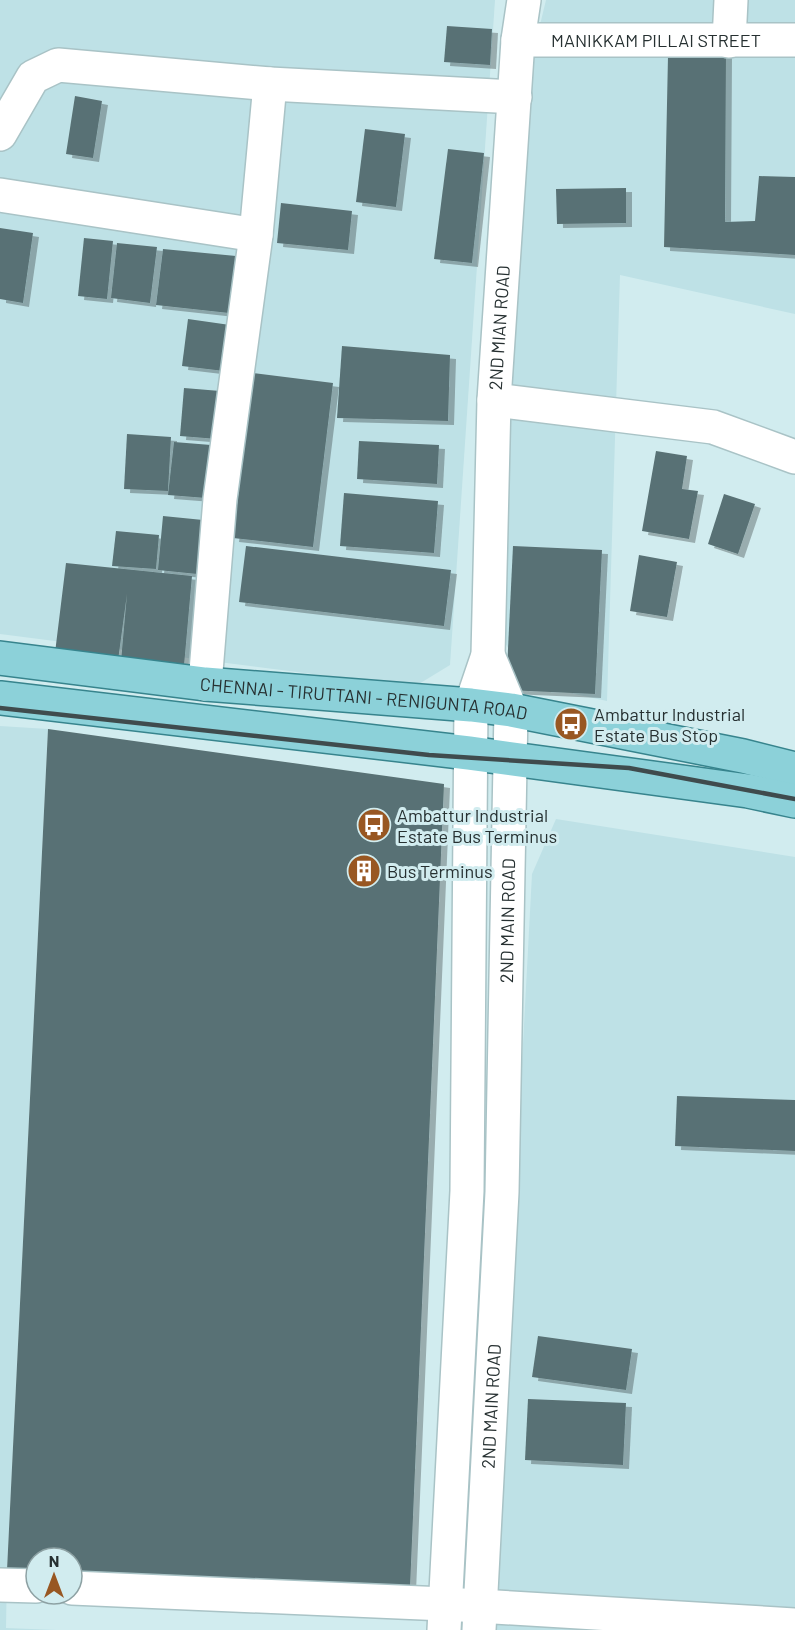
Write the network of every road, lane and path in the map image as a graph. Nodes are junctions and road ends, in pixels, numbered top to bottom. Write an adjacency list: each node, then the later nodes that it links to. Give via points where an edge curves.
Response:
1 (524, 0): 3 (street, 2ND MIAN ROAD)
2 (731, 0): 5 (street)
3 (518, 40): 5 (street, MANIKKAM PILLAI STREET); 7 (street, 2ND MIAN ROAD)
4 (795, 40): 5 (street, MANIKKAM PILLAI STREET)
5 (729, 41)
6 (270, 84): 7 (street); 8 (street, via 58,65 33,77); 10 (street)
7 (515, 97): 11 (street, 2ND MIAN ROAD)
8 (0, 134)
9 (0, 195): 10 (street)
10 (256, 235): 15 (street, via 220,499)
11 (494, 400): 12 (street, via 713,427); 13 (street, 2ND MIAN ROAD)
12 (795, 457)
13 (488, 655): 17 (street, 2ND MAIN ROAD); 18 (street, 2ND MAIN ROAD)
14 (0, 658): 15 (main road, CHENNAI - TIRUTTANI - RENIGUNTA ROAD)
15 (205, 684): 17 (main road, CHENNAI - TIRUTTANI - RENIGUNTA ROAD)
16 (0, 698): 19 (main road)
17 (471, 705): 18 (main road, CHENNAI - TIRUTTANI - RENIGUNTA ROAD); 19 (street, 2ND MAIN ROAD)
18 (511, 710): 20 (street, 2ND MAIN ROAD); 21 (main road, CHENNAI - TIRUTTANI - RENIGUNTA ROAD)
19 (469, 753): 20 (main road); 24 (street, 2ND MAIN ROAD)
20 (510, 759): 22 (main road, via 748,791); 23 (street, 2ND MAIN ROAD)
21 (795, 769)
22 (795, 801)
23 (505, 1050): 24 (street); 29 (street, 2ND MAIN ROAD, via 502,1192)
24 (467, 1052): 28 (street, 2ND MAIN ROAD, via 467,1191)
25 (0, 1585): 26 (street)
26 (24, 1586)
27 (84, 1589): 28 (street)
28 (444, 1617): 29 (street)
29 (480, 1618): 30 (street)
30 (795, 1625)

